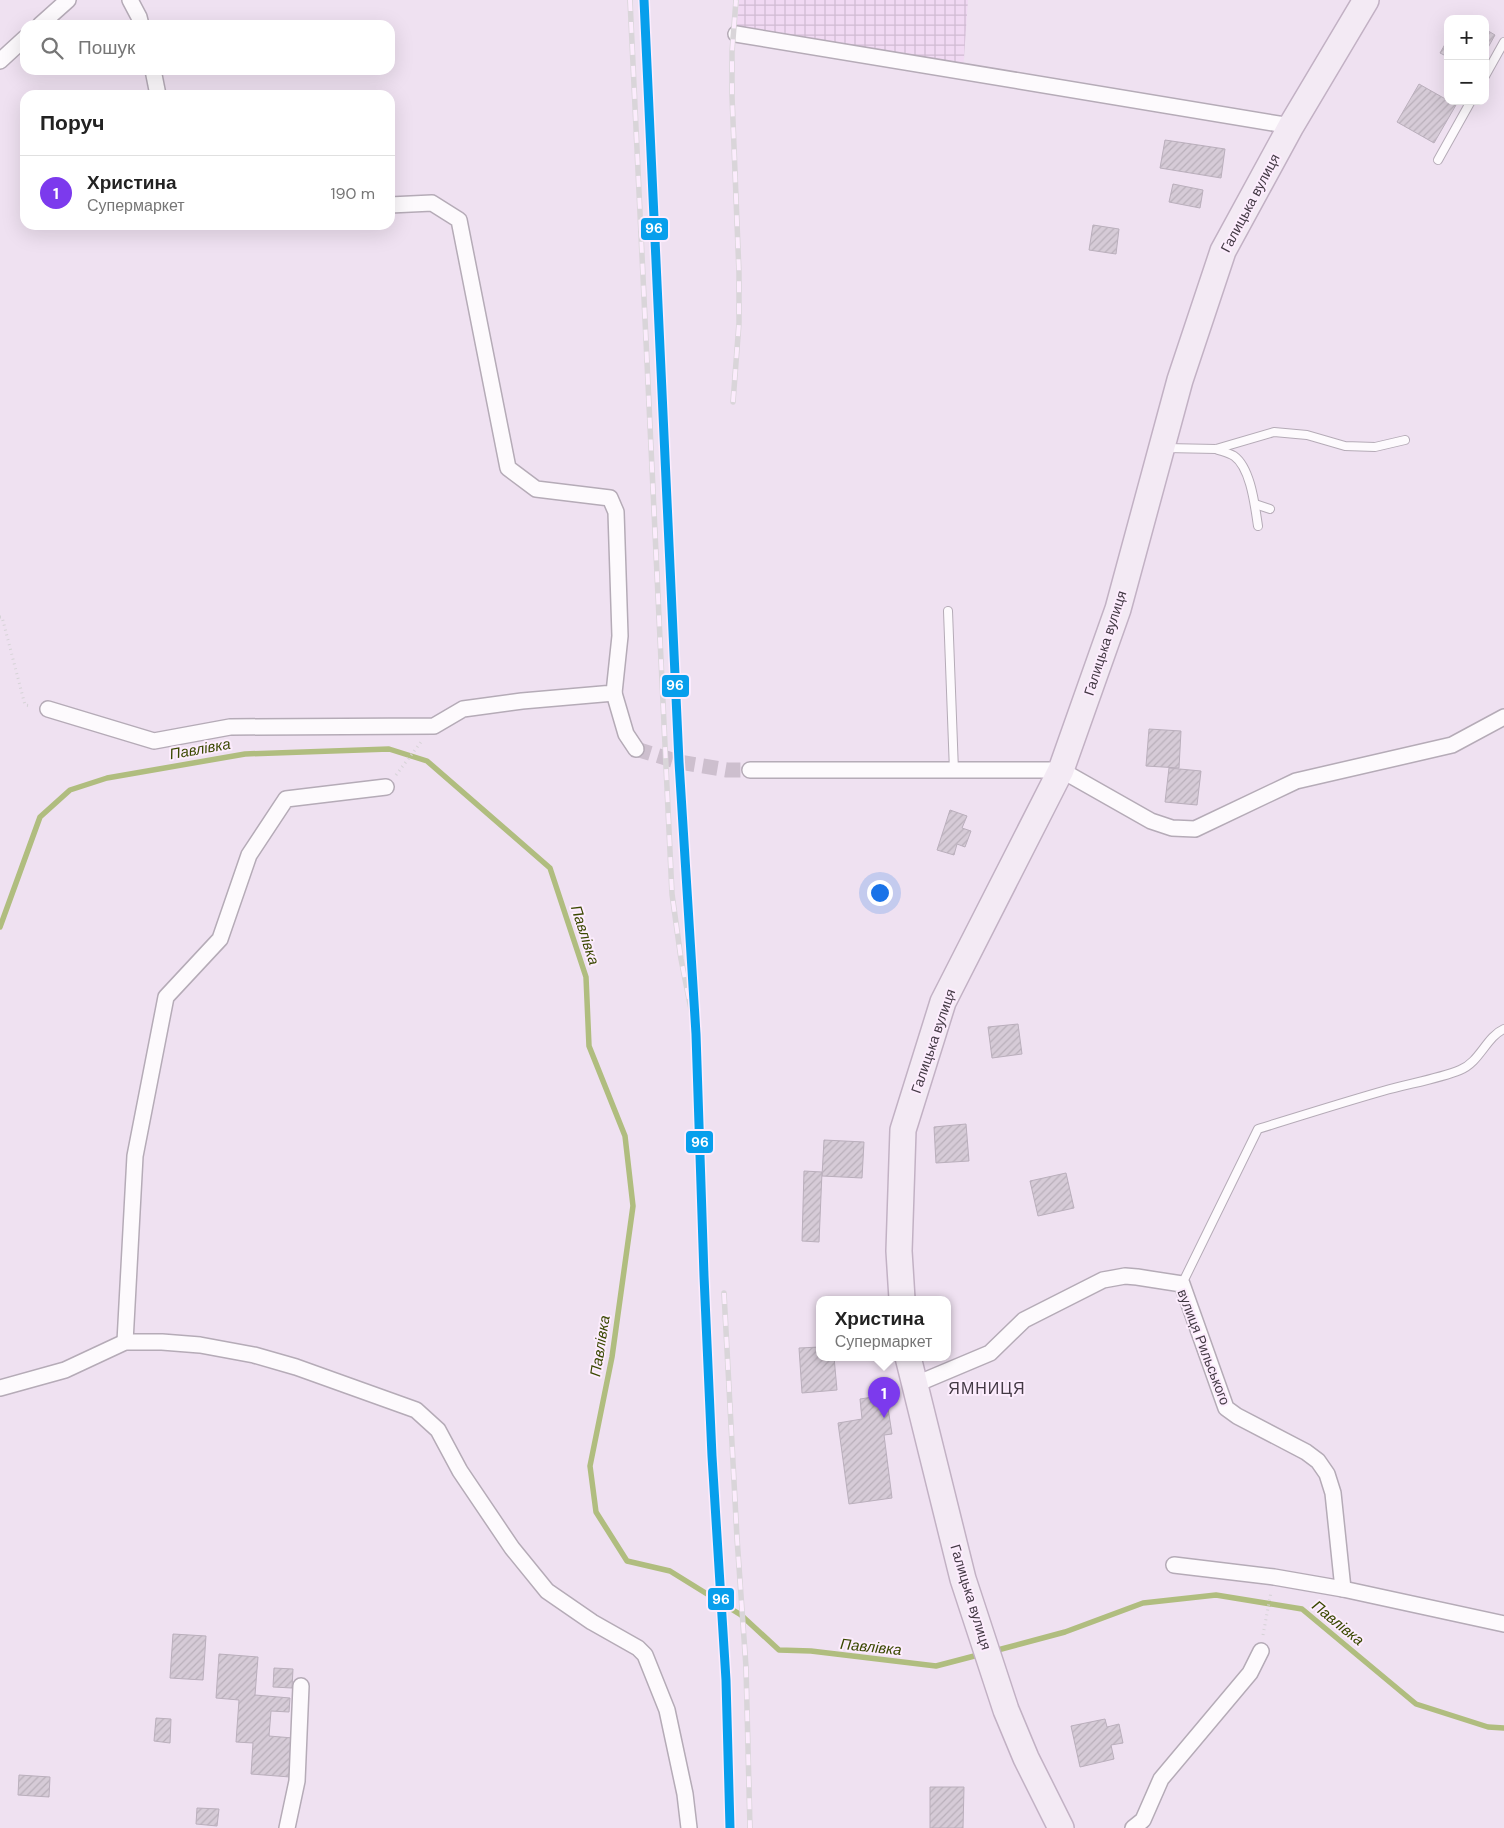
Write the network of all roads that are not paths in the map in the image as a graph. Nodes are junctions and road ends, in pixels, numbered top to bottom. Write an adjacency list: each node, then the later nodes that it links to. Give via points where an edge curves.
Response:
1 (68, 0): 4 (street)
2 (130, 0): 5 (street)
3 (1366, 0): 14 (main road, Галицька вулиця)
4 (46, 20)
5 (140, 20)
6 (736, 34): 14 (street)
7 (1504, 42): 10 (lane)
8 (20, 43): 9 (street)
9 (0, 61)
10 (1489, 69)
11 (154, 75): 12 (street)
12 (157, 90)
13 (1469, 105): 15 (lane)
14 (1291, 126): 18 (main road, Галицька вулиця, via 1223,251 1180,380)
15 (1438, 160)
16 (395, 205): 24 (street, via 432,204 460,220 508,468 536,489 610,498 616,512 620,636)
17 (1404, 440): 19 (lane, via 1375,447 1345,446 1307,435 1274,432)
18 (1162, 448): 19 (lane); 29 (main road, Галицька вулиця, via 1118,609)
19 (1216, 449): 20 (lane, via 1235,456 1246,473)
20 (1255, 504): 21 (lane); 22 (lane)
21 (1270, 509)
22 (1258, 526)
23 (948, 611): 30 (lane)
24 (614, 693): 25 (street, via 463,709 434,726 230,727 154,741); 27 (street, via 626,734)
25 (48, 709)
26 (1504, 717): 29 (street, via 1452,745 1296,781 1195,828 1172,828 1151,821)
27 (636, 749)
28 (750, 770): 30 (street)
29 (1061, 770): 30 (street); 34 (main road, Галицька вулиця, via 943,1002 903,1130 899,1251)
30 (954, 771)
31 (390, 782): 35 (street, via 286,799 249,855 220,939 166,997 135,1156)
32 (1504, 1029): 33 (lane, via 1475,1061 1461,1070 1258,1128)
33 (1182, 1284): 37 (street, вулиця Рильського, via 1125,1276 1103,1280 1024,1320 990,1353); 40 (street, вулиця Рильського, via 1226,1408 1306,1452 1327,1474 1333,1493)
34 (902, 1296)
35 (125, 1342): 38 (street, via 65,1370); 45 (street, via 200,1345 254,1355 416,1410 438,1430 460,1471 512,1548 547,1590 645,1655 667,1710)
36 (909, 1361): 37 (main road, Галицька вулиця)
37 (914, 1385): 46 (main road, Галицька вулиця, via 963,1579 1006,1710)
38 (0, 1388)
39 (1174, 1565): 40 (street, via 1274,1576)
40 (1343, 1589): 41 (street)
41 (1504, 1624)
42 (1261, 1651): 47 (street, via 1250,1673 1161,1780 1143,1820)
43 (301, 1686): 44 (street, via 297,1781)
44 (287, 1828)
45 (689, 1828)
46 (1061, 1828)
47 (1133, 1828)

